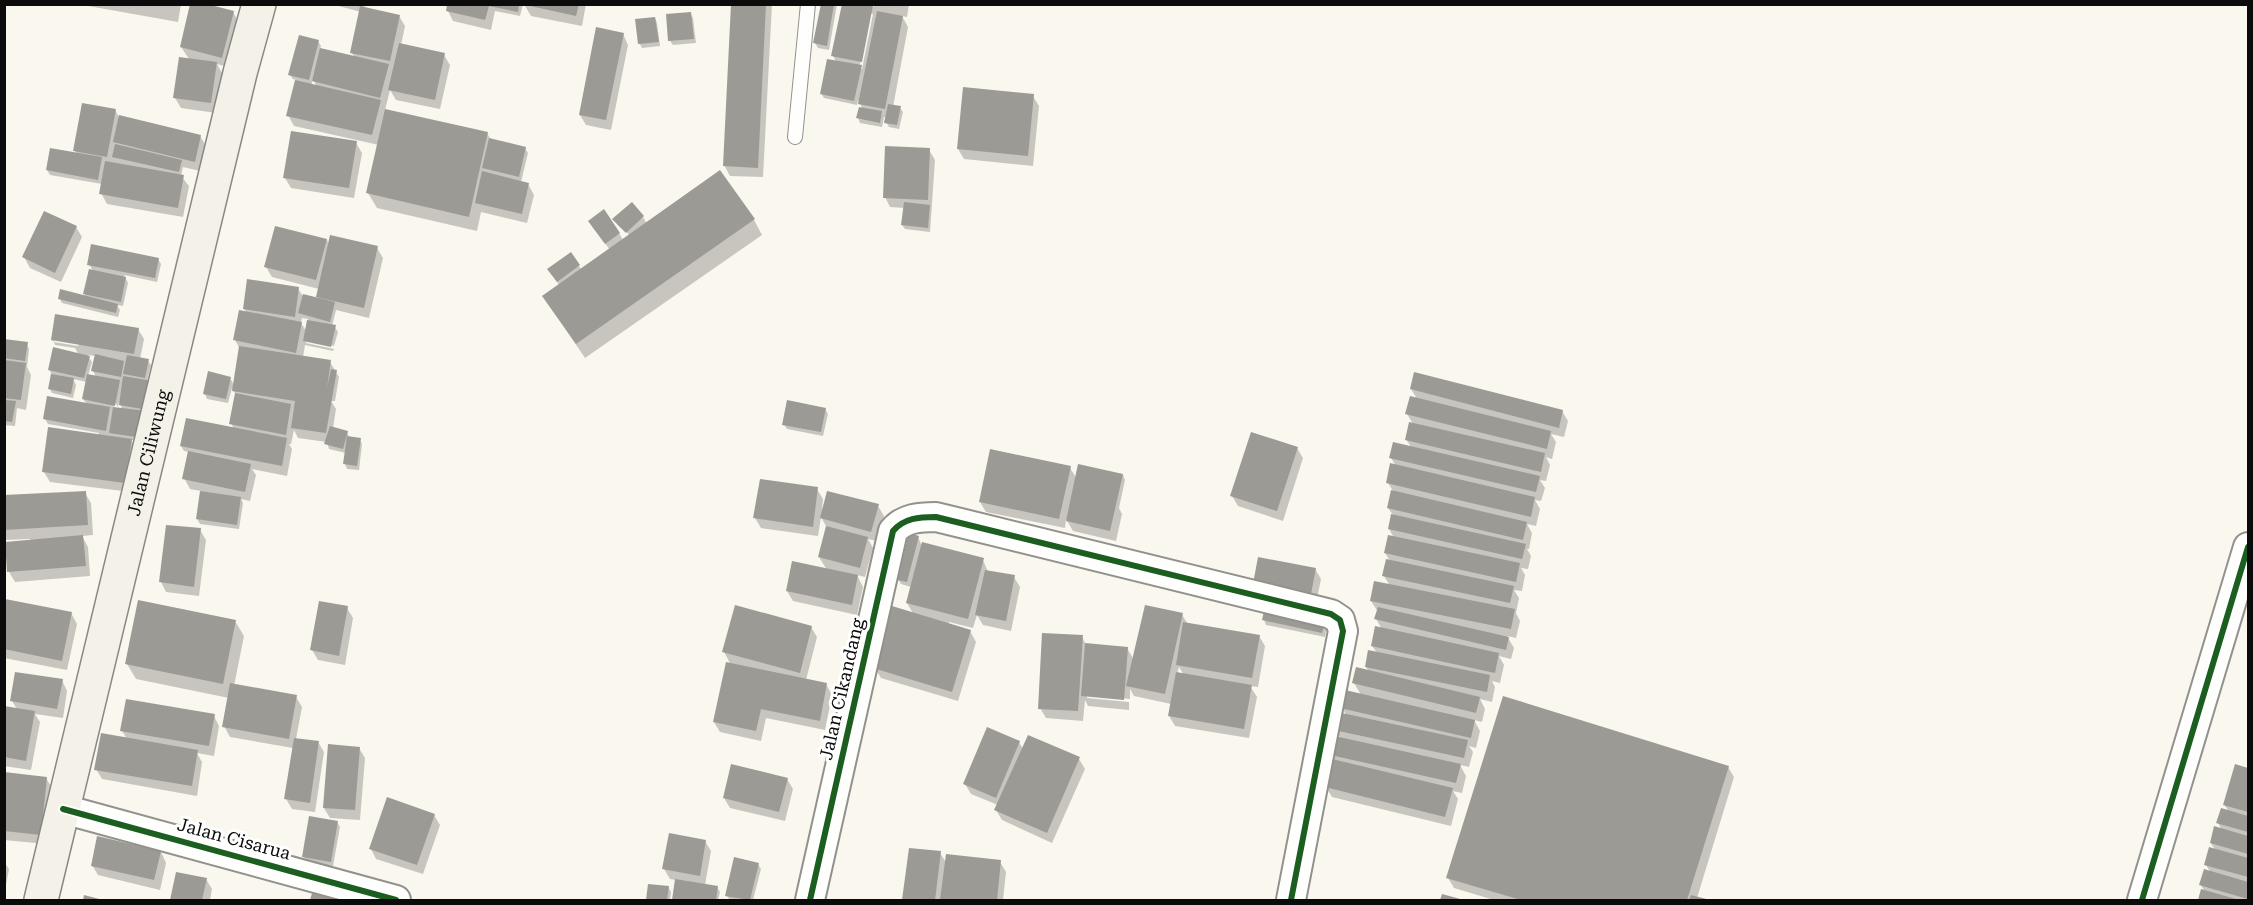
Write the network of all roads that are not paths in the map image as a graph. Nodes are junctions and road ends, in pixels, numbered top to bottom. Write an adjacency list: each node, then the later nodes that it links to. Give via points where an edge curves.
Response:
1 (259, 4): 5 (main road, Jalan Ciliwung)
2 (808, 4): 3 (lane)
3 (795, 136)
4 (2248, 547): 10 (street)
5 (63, 809): 6 (main road, Jalan Ciliwung); 7 (street, Jalan Cisarua)
6 (41, 900)
7 (396, 900)
8 (810, 900): 9 (street, Jalan Cikandang, via 890,540 898,524 920,517 936,517 1331,614 1341,620 1343,631)
9 (1291, 900)
10 (2142, 900)

